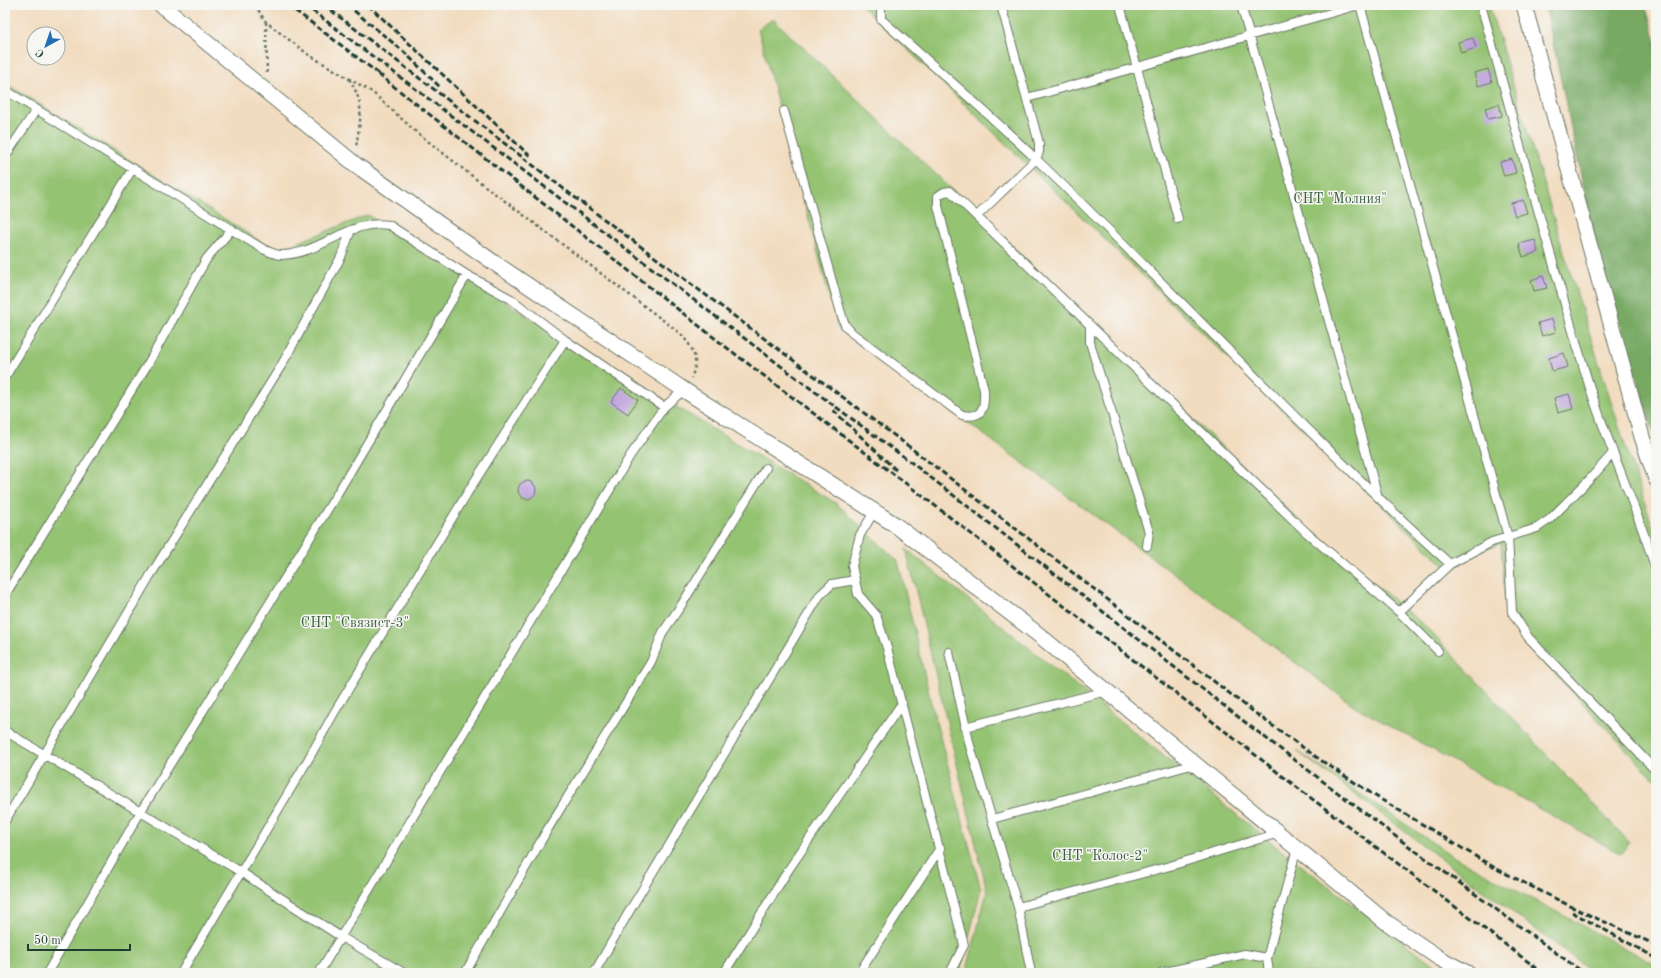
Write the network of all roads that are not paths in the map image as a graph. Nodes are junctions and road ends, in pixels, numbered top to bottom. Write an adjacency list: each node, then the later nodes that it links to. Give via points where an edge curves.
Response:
1 (161, 5): 26 (street, via 356,165 493,262)
2 (880, 5): 16 (lane, via 881,19)
3 (1002, 5): 12 (lane)
4 (1120, 5): 10 (lane)
5 (1241, 5): 9 (lane)
6 (1360, 5): 9 (lane); 33 (lane)
7 (1481, 5): 28 (lane, via 1588,381)
8 (1524, 5): 30 (street, via 1642,437)
9 (1249, 36): 10 (lane); 31 (lane)
10 (1138, 67): 12 (lane); 19 (lane)
11 (5, 90): 13 (lane)
12 (1027, 98): 16 (lane, via 1039,143)
13 (36, 110): 15 (lane); 17 (lane)
14 (784, 110): 18 (lane, via 845,325 852,333 962,415 971,417 980,413 985,405 984,390 938,206 938,196 950,191)
15 (5, 157)
16 (1036, 159): 18 (lane); 31 (lane)
17 (133, 168): 20 (lane); 25 (lane)
18 (977, 216): 23 (lane)
19 (1178, 220)
20 (232, 229): 21 (lane, via 263,249 279,255 317,247); 38 (lane, via 207,258 149,362)
21 (351, 230): 22 (lane, via 378,223 389,225); 46 (lane, via 341,257 281,366 150,576)
22 (467, 275): 24 (lane, via 510,299); 49 (lane, via 337,494)
23 (1090, 326): 34 (lane, via 1090,342 1094,356 1149,532); 39 (lane, via 1307,533)
24 (565, 340): 27 (lane); 55 (lane, via 471,487)
25 (5, 377)
26 (684, 390): 27 (lane); 32 (street)
27 (664, 408): 57 (lane, via 630,456)
28 (1612, 453): 33 (lane, via 1550,519 1537,528); 36 (lane, via 1645,533)
29 (766, 468): 63 (lane, via 663,632 651,662 549,827)
30 (1656, 479)
31 (1378, 498): 35 (lane)
32 (874, 512): 37 (lane, via 860,535 852,566); 42 (street, via 894,524 1039,635)
33 (1508, 537): 35 (lane, via 1492,542); 48 (lane, via 1510,595 1515,619 1528,637)
34 (1147, 546)
35 (1450, 564): 39 (lane)
36 (1656, 570)
37 (855, 580): 43 (lane, via 858,594 876,615); 64 (lane, via 832,584 820,595)
38 (5, 595)
39 (1400, 612): 40 (lane)
40 (1438, 651)
41 (949, 652): 44 (lane)
42 (1106, 691): 44 (lane); 47 (street)
43 (902, 703): 53 (lane); 65 (lane, via 789,869)
44 (965, 728): 50 (lane)
45 (5, 731): 46 (lane)
46 (44, 755): 49 (lane); 51 (lane)
47 (1195, 764): 50 (lane); 52 (street)
48 (1656, 771)
49 (141, 811): 55 (lane); 59 (lane)
50 (992, 819): 56 (lane)
51 (5, 821)
52 (1279, 833): 54 (street); 56 (lane, via 1170,866)
53 (940, 848): 66 (lane); 67 (lane, via 964,945)
54 (1297, 848): 58 (lane); 71 (street, via 1386,922 1439,958)
55 (241, 872): 57 (lane); 60 (lane)
56 (1018, 907): 68 (lane)
57 (341, 937): 61 (lane); 62 (lane)
58 (1267, 958): 69 (lane, via 1245,954); 70 (lane)
59 (46, 973)
60 (181, 973)
61 (319, 973)
62 (404, 973)
63 (465, 973)
64 (594, 973)
65 (724, 973)
66 (858, 973)
67 (950, 973)
68 (1031, 973)
69 (1160, 973)
70 (1269, 973)
71 (1467, 973)

